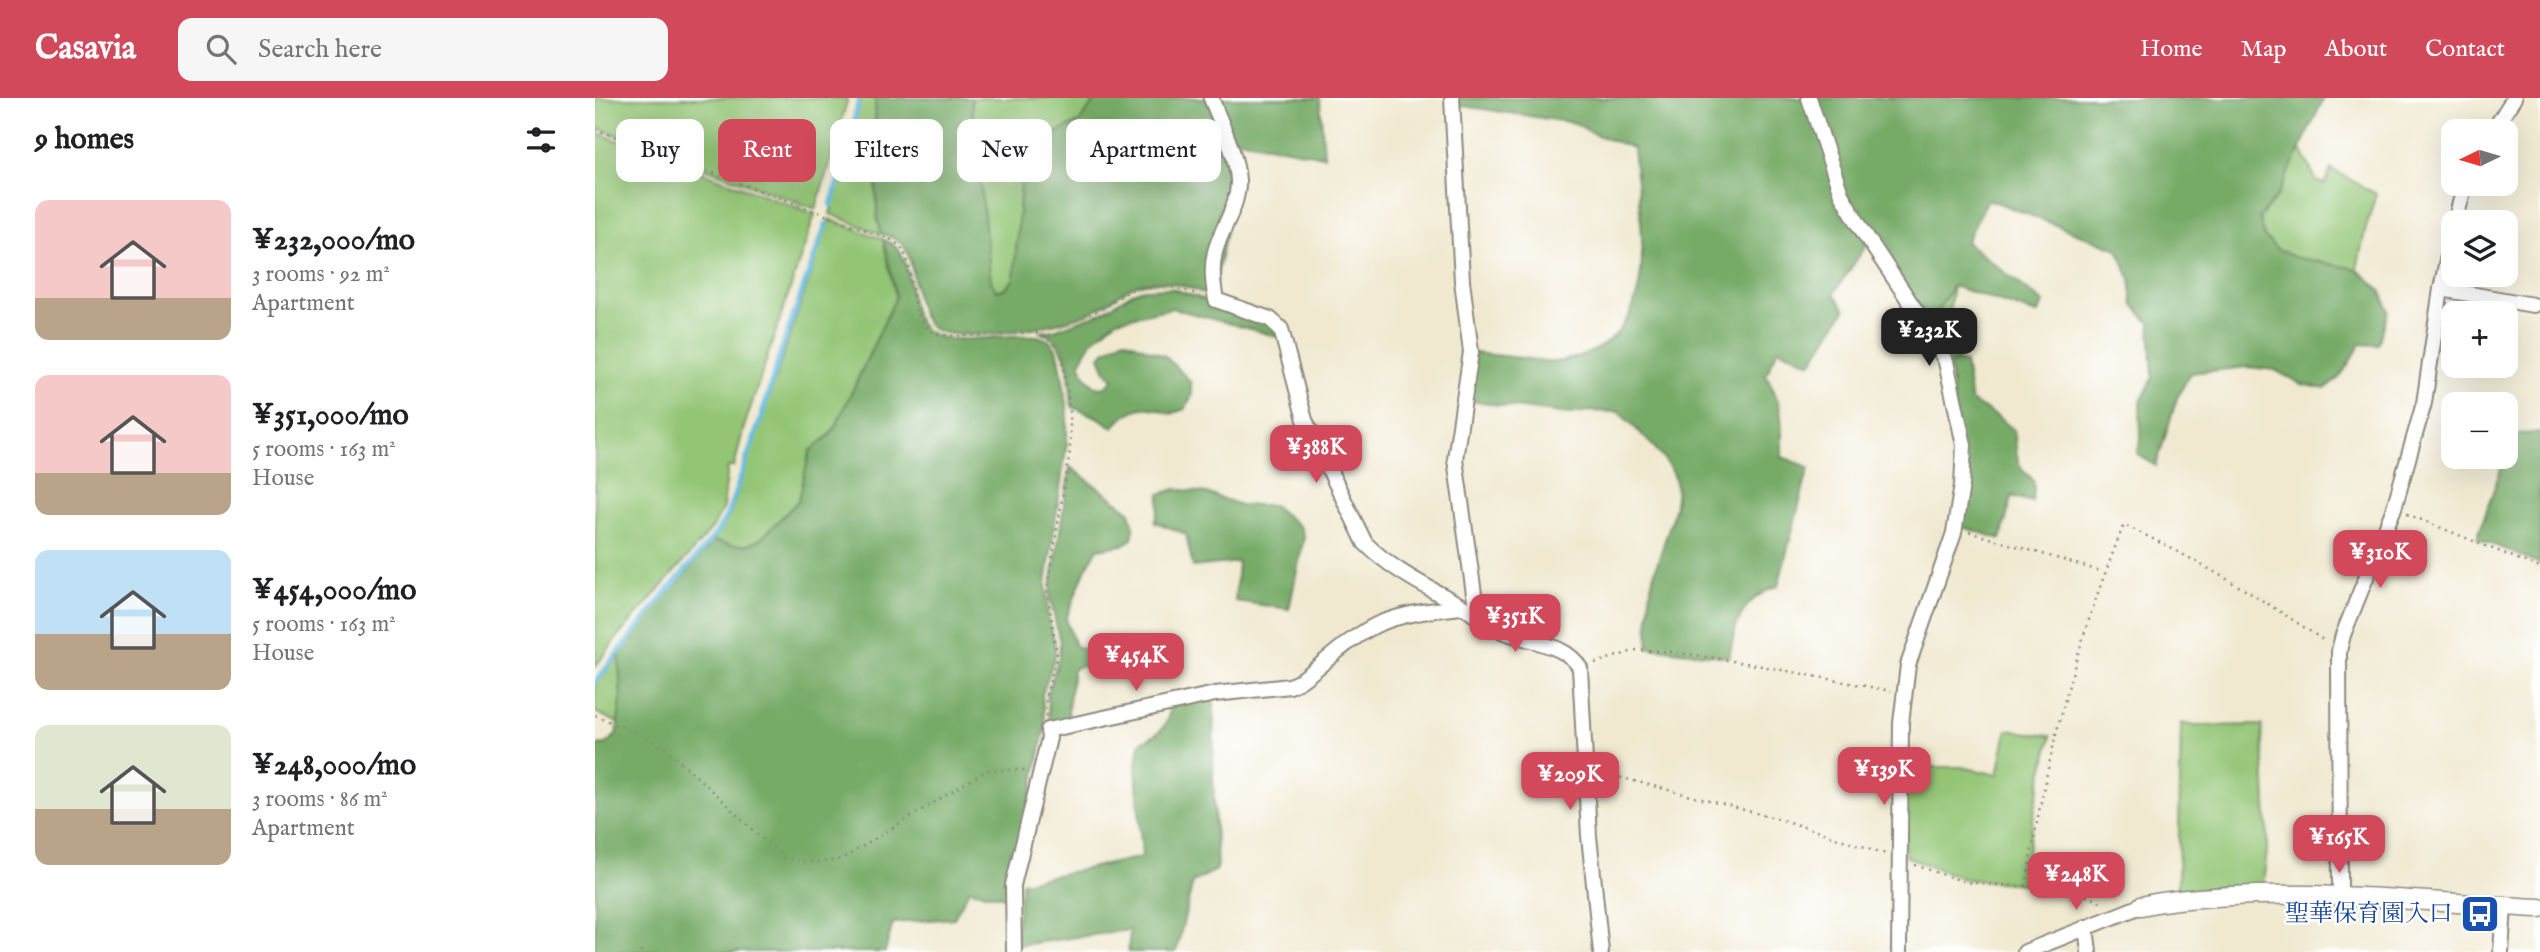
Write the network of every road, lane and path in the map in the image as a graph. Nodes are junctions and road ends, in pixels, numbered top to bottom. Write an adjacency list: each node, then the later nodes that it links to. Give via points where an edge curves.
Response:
1 (1211, 98): 8 (street, via 1229,142 1238,182 1215,253)
2 (1451, 98): 16 (street, via 1471,352 1455,458)
3 (1809, 98): 12 (street, via 1841,194 1929,329 1945,362 1963,445)
4 (2514, 98): 5 (street)
5 (2501, 119)
6 (595, 129): 10 (path, via 890,239 902,248 918,314 934,333)
7 (2441, 289): 9 (street); 11 (street, via 2424,403)
8 (1216, 300): 10 (path, via 1170,285 1143,286 1098,311); 15 (street, via 1270,319 1281,329 1304,420 1365,542 1403,575)
9 (2533, 305)
10 (1033, 332): 21 (path, via 1062,354 1070,410 1070,451 1047,590 1057,657 1044,706)
11 (2394, 508): 13 (path); 17 (street)
12 (1955, 528): 14 (path); 19 (street, via 1908,665)
13 (2540, 568)
14 (2104, 572): 17 (path, via 2123,525 2249,591); 25 (path, via 2055,733)
15 (1462, 607): 16 (street); 21 (street, via 1430,610 1373,626 1290,686 1215,694)
16 (1477, 615): 18 (street, via 1497,629 1570,655)
17 (2339, 651): 26 (street)
18 (1580, 668): 19 (path, via 1637,650 1674,652); 22 (street)
19 (1904, 694): 24 (street)
20 (595, 715): 23 (path, via 665,747 783,858 806,862 842,859 987,770)
21 (1048, 730): 23 (street)
22 (1585, 768): 24 (path, via 1786,821); 34 (street)
23 (1039, 770): 33 (street, via 1013,886)
24 (1902, 859): 25 (path, via 1965,882); 35 (street)
25 (2026, 887): 29 (path, via 2066,889)
26 (2340, 895): 27 (street); 29 (street, via 2180,899)
27 (2504, 906): 28 (street); 38 (street)
28 (2540, 908)
29 (2132, 909): 30 (street)
30 (2085, 927): 36 (street); 37 (street)
31 (643, 946): 32 (path)
32 (641, 952)
33 (1014, 952)
34 (1601, 952)
35 (1899, 952)
36 (2025, 952)
37 (2089, 952)
38 (2501, 952)

